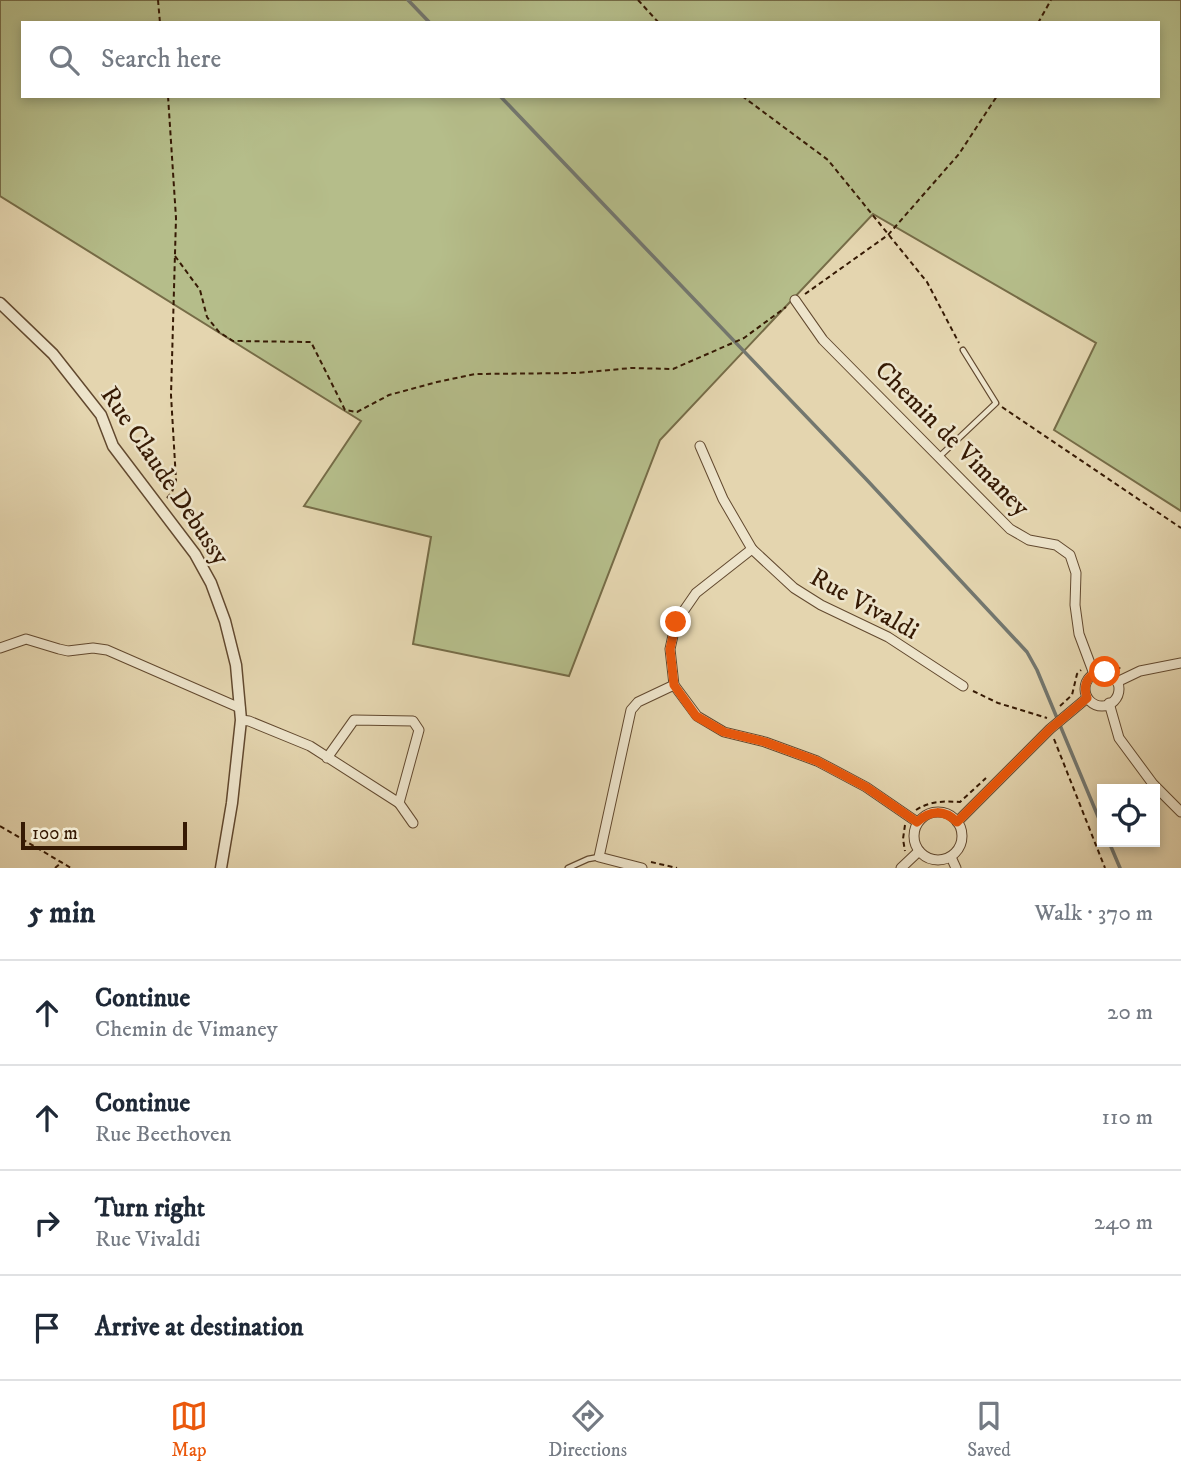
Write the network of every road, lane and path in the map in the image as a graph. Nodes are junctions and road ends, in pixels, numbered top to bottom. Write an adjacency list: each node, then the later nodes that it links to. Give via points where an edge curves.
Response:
1 (158, 0): 4 (path)
2 (638, 0): 5 (path)
3 (1051, 0): 6 (path)
4 (160, 21)
5 (657, 21)
6 (1039, 21)
7 (168, 98): 11 (path)
8 (745, 98): 10 (path, via 828,160)
9 (996, 98): 10 (path, via 959,154)
10 (888, 235): 12 (path); 14 (path, via 927,282)
11 (175, 256): 12 (path, via 200,290 207,317 219,332 233,341 311,342 345,410 357,412 388,395 475,374 673,369 744,338); 18 (path, via 171,395 176,480)
12 (795, 300): 17 (street, Chemin de Vimaney, via 823,340)
13 (0, 303): 18 (street, Rue Claude Debussy, via 54,354 101,415 113,446)
14 (962, 350): 15 (lane)
15 (996, 403): 17 (lane); 19 (path)
16 (700, 446): 20 (street, Rue Vivaldi)
17 (940, 456): 22 (street, Chemin de Vimaney, via 1010,529 1029,540 1056,545 1070,555 1076,573 1079,634)
18 (160, 507): 31 (street, Rue Claude Debussy, via 211,583 236,665)
19 (1181, 528)
20 (752, 549): 27 (street, via 696,593 676,622 670,649); 28 (street, Rue Vivaldi, via 794,588 888,637)
21 (0, 648): 31 (street, via 26,639 68,651 107,650)
22 (1089, 661): 24 (path, via 1108,662); 25 (street, Chemin de Vimaney); 32 (path, via 1077,674 1072,695)
23 (1181, 663): 26 (street, via 1140,671)
24 (1121, 670)
25 (1094, 674): 26 (street, via 1105,672); 29 (street, via 1086,681)
26 (1117, 682): 30 (street, via 1118,692)
27 (674, 685): 40 (street, via 696,716 724,732 817,761); 47 (street, via 631,710)
28 (963, 686): 33 (path)
29 (1087, 698): 30 (street, via 1095,704); 32 (street)
30 (1109, 703): 39 (street, via 1119,738 1153,785)
31 (240, 708): 34 (street, Rue Claude Debussy)
32 (1059, 714): 35 (street)
33 (1047, 718)
34 (241, 720): 36 (street, via 310,746); 52 (street, Rue Claude Debussy)
35 (1050, 729): 42 (street); 57 (path)
36 (327, 758): 38 (street); 38 (street, via 354,720 414,721 419,730)
37 (989, 774): 40 (path, via 960,803 926,804)
38 (399, 803): 43 (street)
39 (1181, 812)
40 (909, 815): 41 (street); 46 (path, via 903,839)
41 (917, 822): 42 (street, via 936,812); 45 (street, via 913,838)
42 (957, 822): 48 (street, via 962,837)
43 (413, 824)
44 (0, 826): 49 (path)
45 (919, 851): 48 (street, via 936,861); 55 (street)
46 (906, 853)
47 (599, 857): 53 (lane); 54 (street)
48 (951, 858): 56 (street)
49 (62, 862): 50 (path); 51 (path)
50 (55, 868)
51 (71, 868)
52 (221, 868)
53 (568, 868)
54 (642, 868)
55 (901, 868)
56 (956, 868)
57 (1105, 868)

